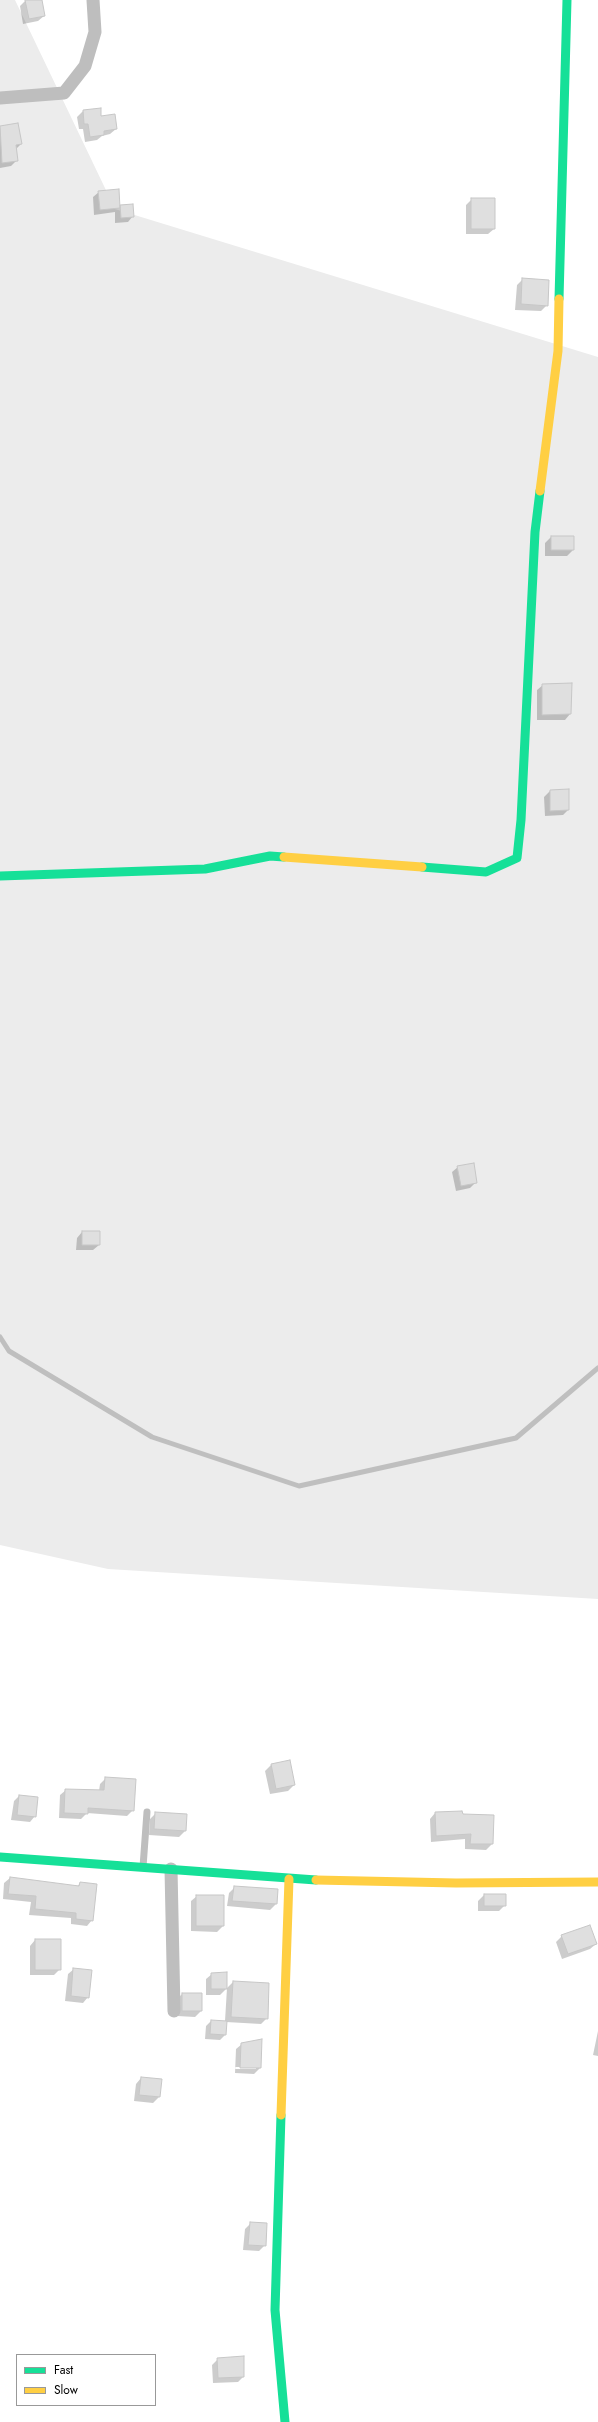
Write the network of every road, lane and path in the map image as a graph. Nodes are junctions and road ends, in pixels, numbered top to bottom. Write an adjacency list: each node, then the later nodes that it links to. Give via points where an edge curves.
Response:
1 (93, 0): 3 (street, via 95,32 85,66 64,93)
2 (567, 0): 4 (street, via 558,351 535,532 517,858 486,872 270,856 205,868)
3 (0, 98)
4 (0, 876)
5 (147, 1812): 7 (lane)
6 (0, 1857): 7 (street)
7 (143, 1866): 8 (street)
8 (171, 1869): 9 (street); 11 (street)
9 (289, 1879): 10 (street, via 456,1883); 12 (street, via 275,2310)
10 (598, 1882)
11 (174, 2011)
12 (285, 2422)

